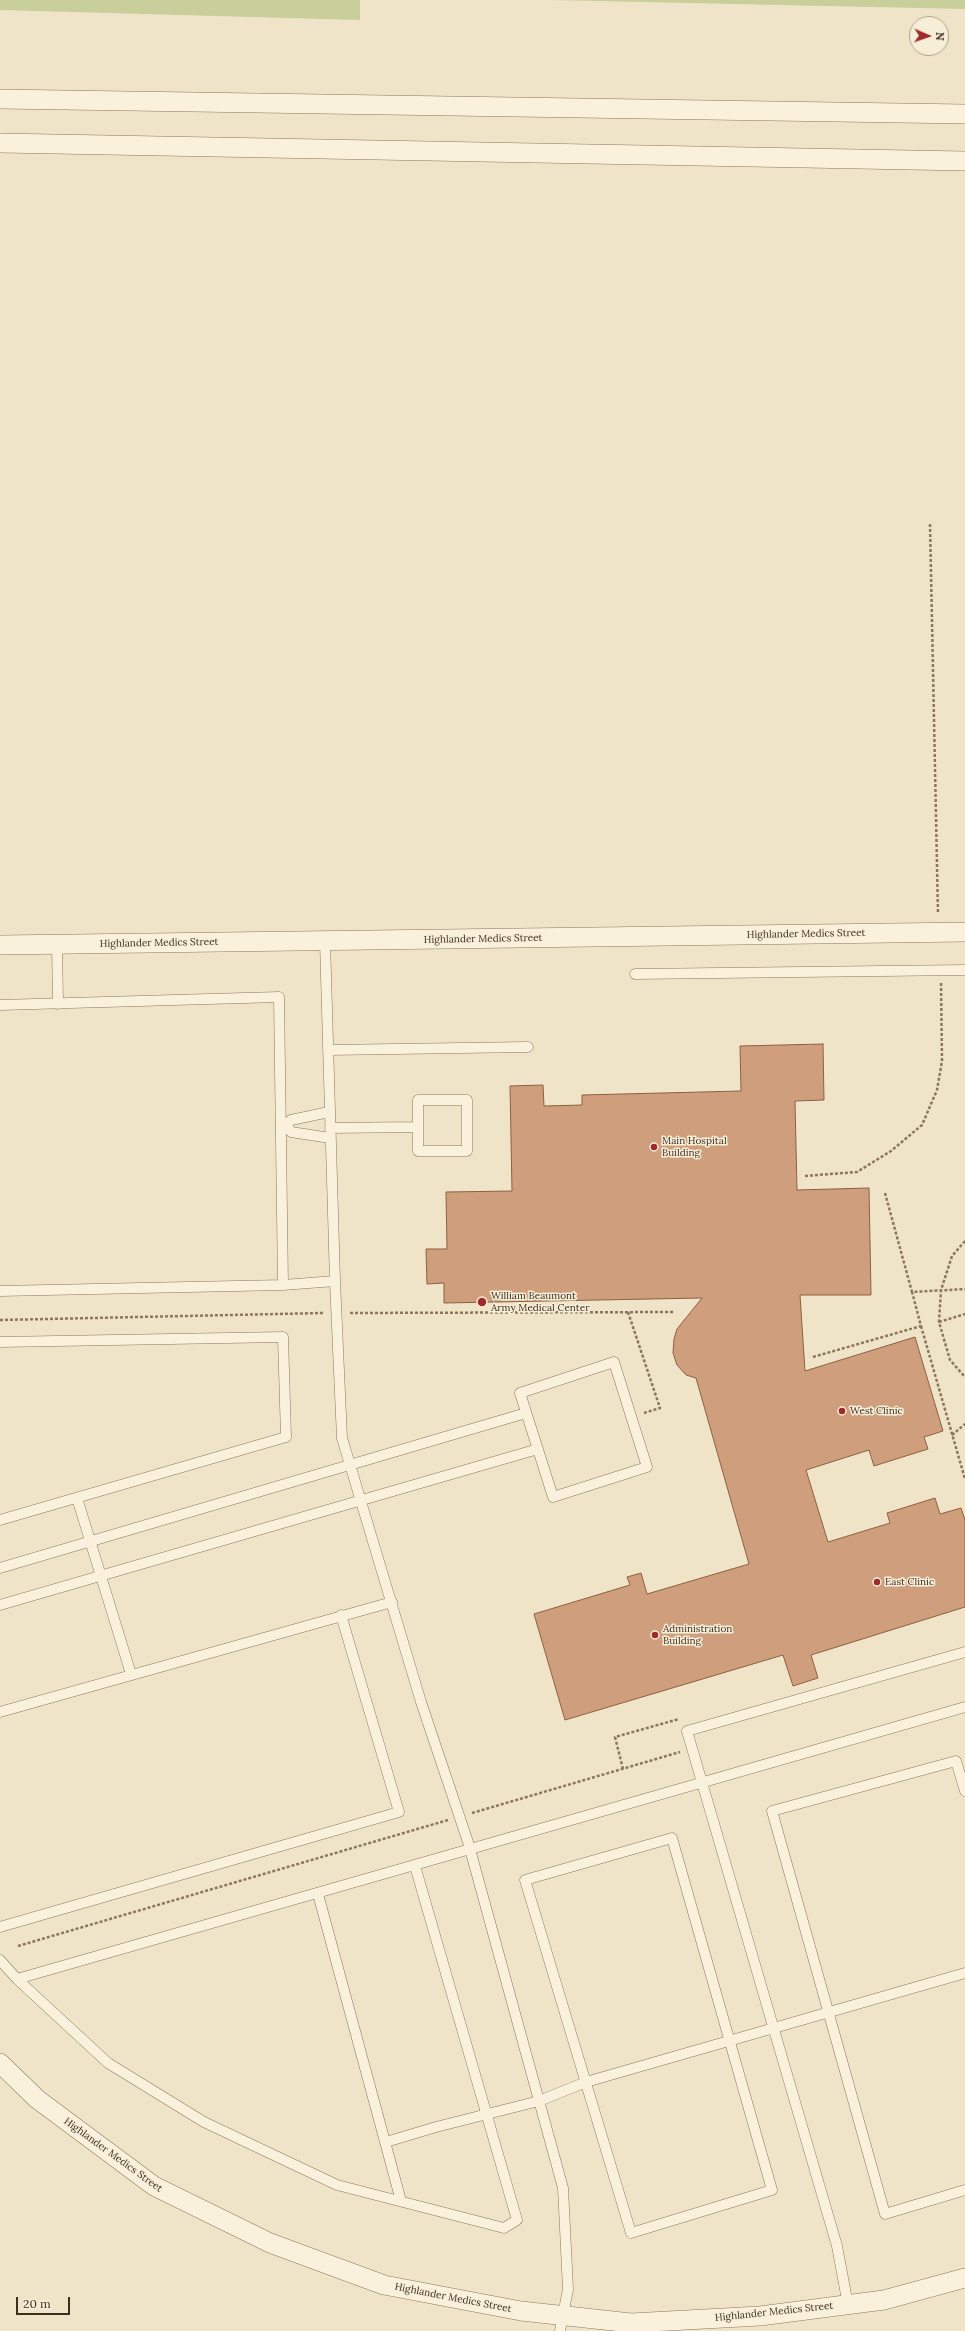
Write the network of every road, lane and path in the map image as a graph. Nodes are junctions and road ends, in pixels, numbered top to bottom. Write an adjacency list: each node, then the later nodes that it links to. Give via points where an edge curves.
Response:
1 (0, 99): 2 (street)
2 (965, 114)
3 (0, 143): 4 (street)
4 (965, 161)
5 (930, 524): 6 (path)
6 (939, 932): 7 (street, Highlander Medics Street); 8 (street, Highlander Medics Street)
7 (965, 932)
8 (325, 941): 10 (street, Highlander Medics Street); 17 (lane)
9 (0, 944): 10 (street, Highlander Medics Street)
10 (57, 944): 14 (lane)
11 (965, 970): 12 (lane)
12 (941, 971): 13 (lane); 22 (path, via 942,1062 937,1090 922,1125 891,1151 857,1172)
13 (635, 974)
14 (58, 1004): 15 (lane); 19 (lane, via 279,997)
15 (0, 1005)
16 (528, 1047): 17 (lane)
17 (328, 1050): 18 (lane)
18 (329, 1112): 19 (lane, via 291,1120); 21 (lane)
19 (284, 1126): 21 (lane, via 291,1132); 26 (lane)
20 (418, 1127): 20 (lane, via 418,1151 467,1151 467,1100 418,1100); 21 (lane)
21 (330, 1133): 25 (lane)
22 (805, 1176)
23 (885, 1193): 30 (path)
24 (965, 1242): 28 (path, via 952,1256)
25 (335, 1281): 26 (lane); 43 (lane, via 342,1438)
26 (283, 1284): 29 (lane)
27 (965, 1289): 28 (path)
28 (941, 1290): 30 (path); 33 (path)
29 (0, 1291)
30 (912, 1292): 34 (path)
31 (628, 1312): 39 (path, via 660,1408)
32 (965, 1314): 33 (path)
33 (939, 1322): 37 (path, via 950,1360)
34 (921, 1326): 36 (path); 41 (path)
35 (0, 1342): 45 (lane, via 283,1337 286,1437)
36 (813, 1356)
37 (965, 1377)
38 (526, 1413): 39 (lane, via 520,1393 614,1362); 42 (lane); 43 (lane)
39 (632, 1418): 42 (lane, via 648,1467 553,1497)
40 (965, 1424): 41 (path)
41 (952, 1435): 44 (path)
42 (538, 1449): 46 (lane)
43 (350, 1465): 46 (lane); 48 (lane)
44 (965, 1479)
45 (76, 1498): 47 (lane); 48 (lane)
46 (361, 1500): 50 (lane); 51 (lane)
47 (0, 1520)
48 (91, 1541): 49 (lane); 50 (lane)
49 (0, 1568)
50 (102, 1575): 52 (lane); 55 (lane)
51 (392, 1602): 53 (lane); 61 (lane, via 421,1702)
52 (0, 1605)
53 (341, 1616): 55 (lane); 65 (lane, via 399,1812)
54 (965, 1652): 58 (lane, via 687,1731)
55 (131, 1674): 57 (lane)
56 (965, 1707): 59 (lane)
57 (0, 1712)
58 (692, 1748): 59 (lane); 61 (path)
59 (702, 1783): 62 (lane); 71 (lane)
60 (965, 1791): 70 (lane, via 956,1761 772,1811)
61 (459, 1816): 62 (lane); 66 (path)
62 (470, 1851): 63 (lane); 75 (lane)
63 (415, 1866): 64 (lane); 76 (lane)
64 (318, 1894): 69 (lane); 77 (lane)
65 (0, 1927)
66 (18, 1946)
67 (0, 1960): 69 (lane)
68 (965, 1973): 70 (lane)
69 (17, 1979): 79 (lane, via 108,2063 204,2122 338,2185)
70 (830, 2013): 71 (lane); 78 (lane, via 885,2214)
71 (774, 2029): 72 (lane); 81 (lane, via 837,2246)
72 (730, 2041): 74 (lane); 74 (lane, via 772,2190 631,2233); 74 (lane, via 672,1838 525,1880)
73 (0, 2063): 82 (street, Highlander Medics Street, via 37,2099 154,2186 270,2243 384,2285 521,2311)
74 (586, 2082): 75 (lane)
75 (539, 2101): 76 (lane); 82 (lane, via 563,2188 568,2289)
76 (486, 2114): 77 (lane); 79 (lane, via 517,2220 504,2228)
77 (386, 2142): 79 (lane)
78 (965, 2190)
79 (401, 2201)
80 (965, 2278): 81 (street, Highlander Medics Street, via 884,2300)
81 (848, 2305): 82 (street, Highlander Medics Street, via 760,2316 631,2324)
82 (562, 2324)

